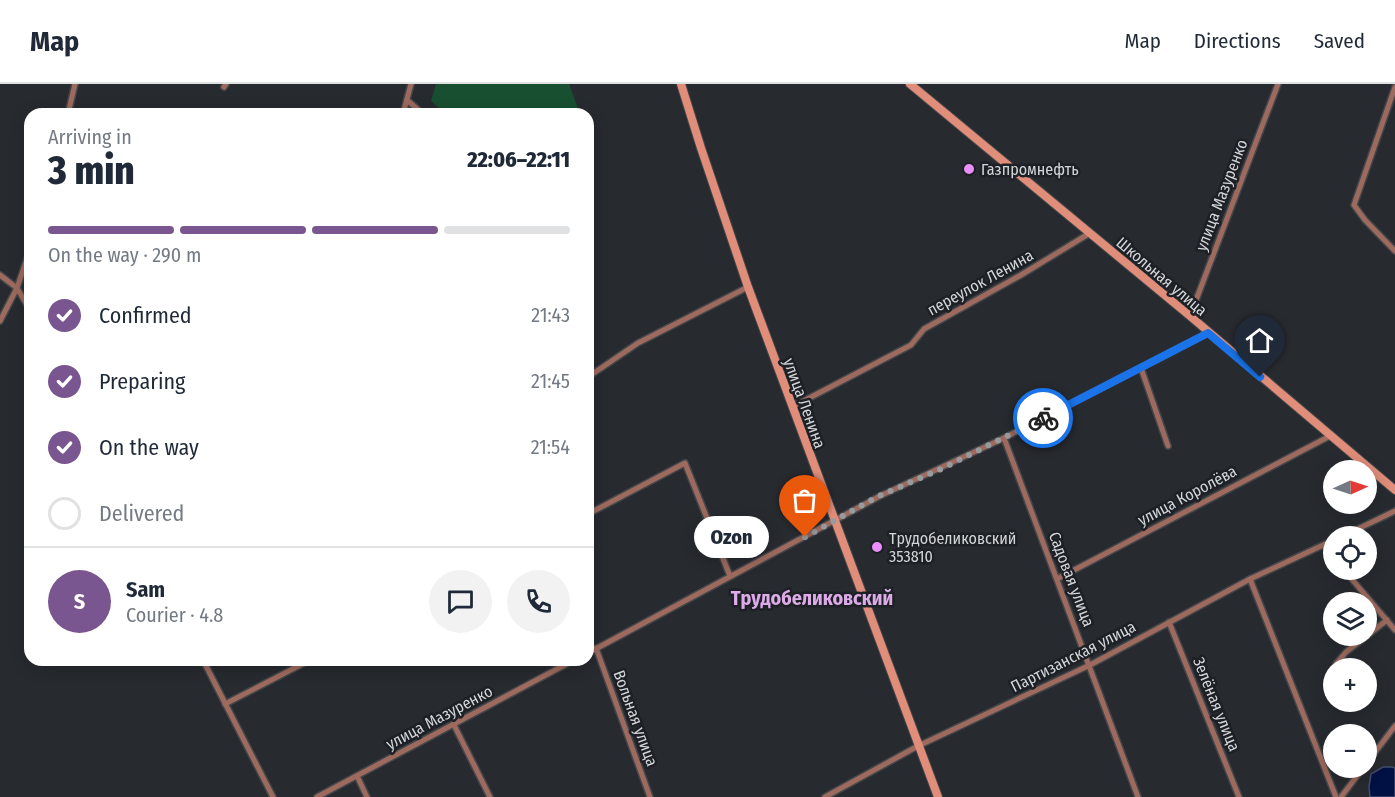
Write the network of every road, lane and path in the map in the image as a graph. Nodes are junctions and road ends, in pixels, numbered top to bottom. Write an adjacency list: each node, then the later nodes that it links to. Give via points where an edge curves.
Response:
1 (75, 84): 8 (street)
2 (411, 84): 7 (street)
3 (681, 84): 15 (street, улица Ленина)
4 (910, 84): 11 (street, Школьная улица)
5 (1278, 84): 18 (street, улица Мазуренко)
6 (1395, 87): 12 (street, via 1354,205)
7 (407, 100): 9 (street); 10 (street)
8 (69, 108)
9 (405, 108)
10 (416, 108)
11 (1090, 233): 18 (street, Школьная улица); 23 (street, переулок Ленина, via 924,329 911,345)
12 (1395, 251)
13 (24, 268): 16 (street)
14 (0, 275): 16 (street)
15 (748, 287): 22 (street, via 638,344); 23 (street, улица Ленина)
16 (17, 288): 17 (street); 19 (street)
17 (24, 299)
18 (1190, 316): 20 (street, Школьная улица)
19 (0, 321)
20 (1208, 333): 21 (street); 24 (street, Школьная улица)
21 (1141, 368): 25 (street); 26 (street)
22 (594, 373)
23 (792, 407): 30 (street, улица Ленина)
24 (1330, 436): 27 (street, Школьная улица); 34 (street, улица Королёва)
25 (1004, 438): 30 (street); 34 (street, Садовая улица)
26 (1168, 446)
27 (1395, 490)
28 (594, 511): 33 (street, via 685,463)
29 (1395, 511): 31 (street)
30 (835, 520): 33 (street); 52 (street, улица Ленина)
31 (1364, 526)
32 (1323, 545): 35 (street, Партизанская улица)
33 (730, 576): 40 (street)
34 (1057, 579): 43 (street, Садовая улица)
35 (1250, 579): 38 (street, Партизанская улица); 65 (street)
36 (1353, 580): 37 (street)
37 (1387, 620): 39 (street); 42 (street)
38 (1169, 622): 43 (street, Партизанская улица); 64 (street, Зелёная улица)
39 (1395, 630)
40 (597, 648): 41 (street); 60 (street, Вольная улица)
41 (594, 649)
42 (1341, 658)
43 (1090, 665): 52 (street, Партизанская улица); 63 (street, Садовая улица)
44 (207, 666): 47 (street)
45 (298, 666): 47 (street)
46 (563, 666): 48 (street, улица Мазуренко)
47 (225, 704): 56 (street)
48 (454, 725): 54 (street, улица Мазуренко); 59 (street)
49 (1395, 726): 50 (street)
50 (1389, 734): 51 (street); 53 (street)
51 (1395, 740)
52 (918, 746): 61 (street, Партизанская улица); 62 (street, улица Ленина)
53 (1377, 750)
54 (357, 776): 57 (street, улица Мазуренко); 58 (street)
55 (1355, 778): 66 (street)
56 (273, 797)
57 (317, 797)
58 (367, 797)
59 (490, 797)
60 (651, 797)
61 (825, 797)
62 (938, 797)
63 (1138, 797)
64 (1239, 797)
65 (1336, 797)
66 (1341, 797)

